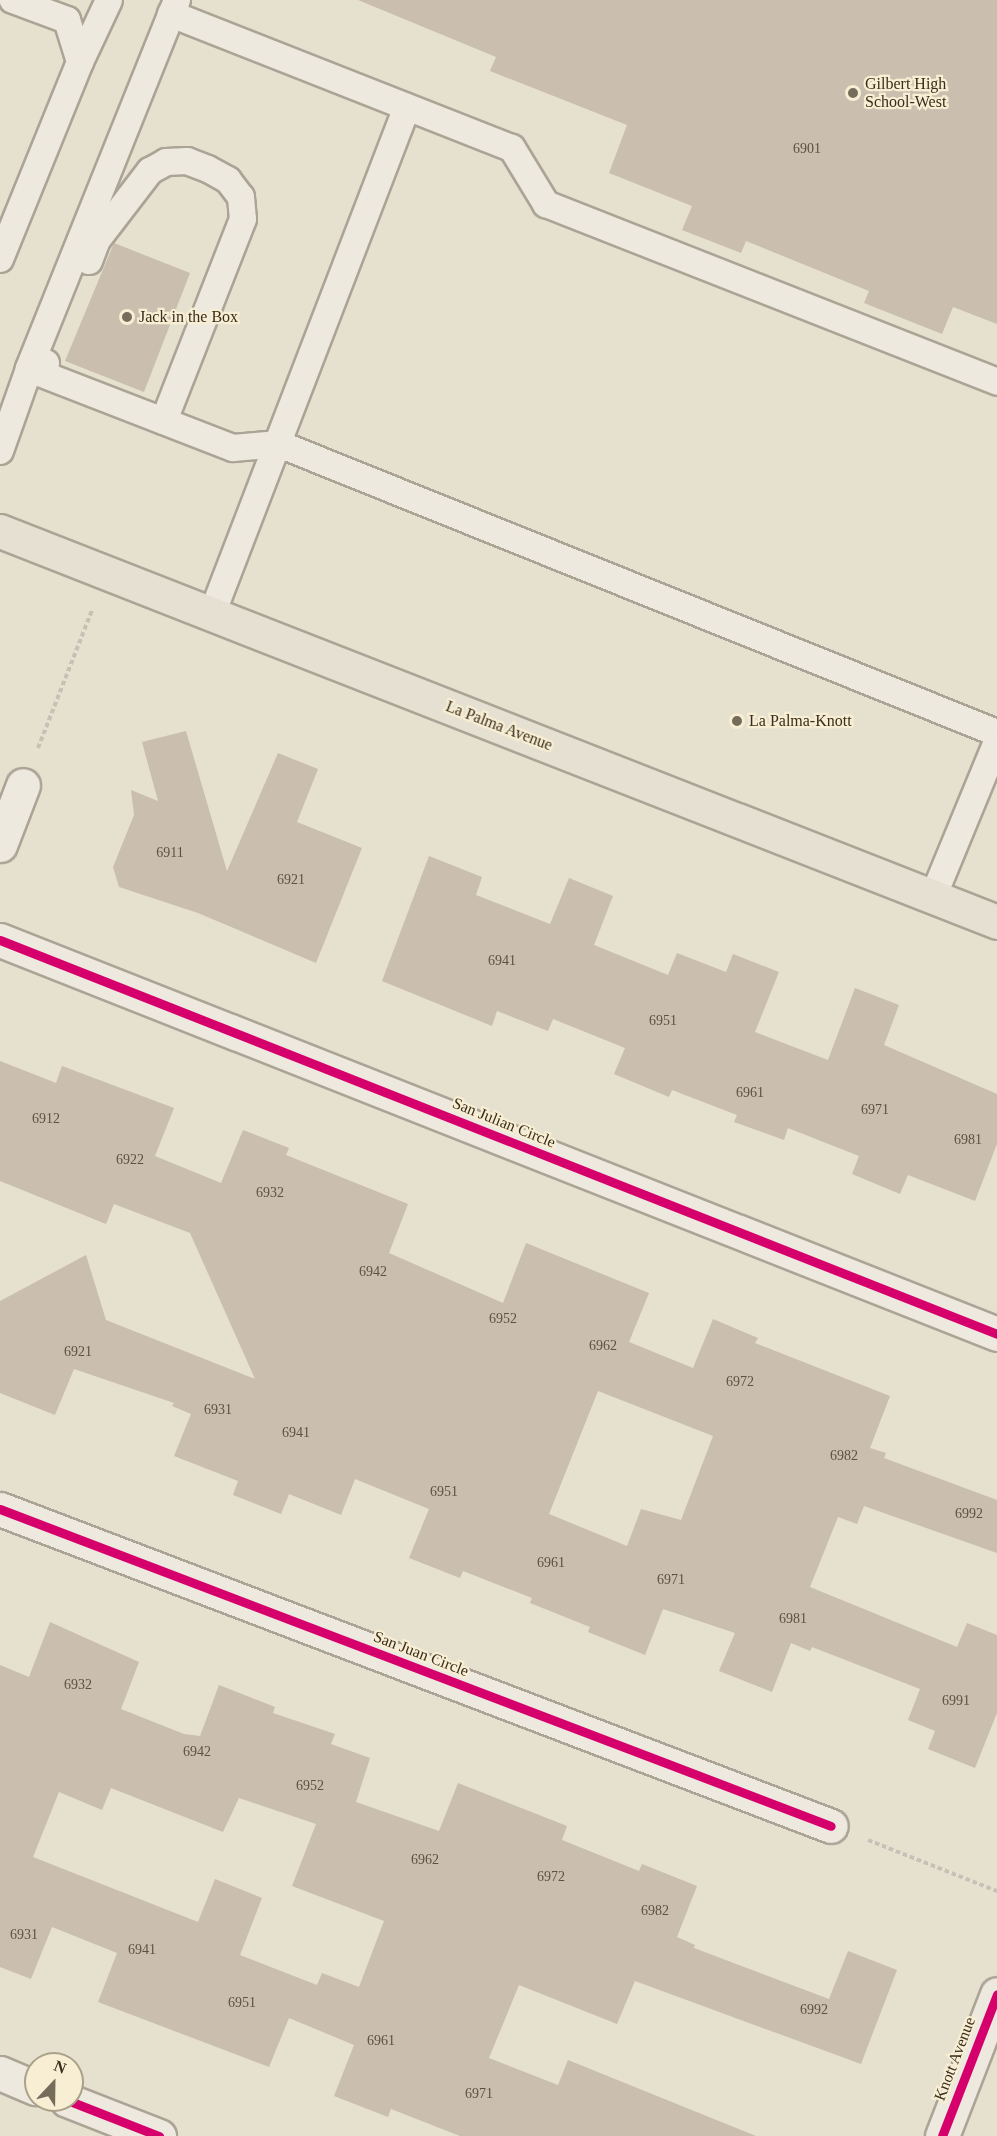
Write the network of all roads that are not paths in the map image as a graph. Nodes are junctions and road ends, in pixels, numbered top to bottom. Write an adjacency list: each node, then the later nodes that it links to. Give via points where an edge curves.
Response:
1 (13, 0): 4 (lane, via 67,20)
2 (109, 0): 4 (lane)
3 (174, 7): 5 (lane); 7 (lane)
4 (80, 62): 6 (lane)
5 (407, 107): 8 (lane, via 512,148 546,204); 10 (lane)
6 (0, 259)
7 (29, 369): 9 (lane); 9 (lane, via 47,363 97,240 150,171 166,162 187,162 208,169 228,180 242,197 243,219); 11 (lane)
8 (997, 382)
9 (164, 421): 10 (lane, via 233,448)
10 (279, 444): 13 (lane); 14 (lane)
11 (0, 451)
12 (0, 531): 13 (main road, La Palma Avenue)
13 (212, 614): 18 (main road, La Palma Avenue)
14 (997, 733)
15 (997, 742): 18 (lane)
16 (23, 785): 17 (street)
17 (0, 845)
18 (933, 897): 19 (main road, La Palma Avenue)
19 (997, 922)
20 (0, 940): 21 (street, San Julian Circle)
21 (997, 1334)
22 (0, 1509): 23 (street, San Juan Circle)
23 (831, 1826)
24 (997, 1994): 29 (street, Knott Avenue)
25 (0, 2073): 26 (street)
26 (24, 2083)
27 (84, 2107): 28 (street)
28 (159, 2136)
29 (942, 2136)

